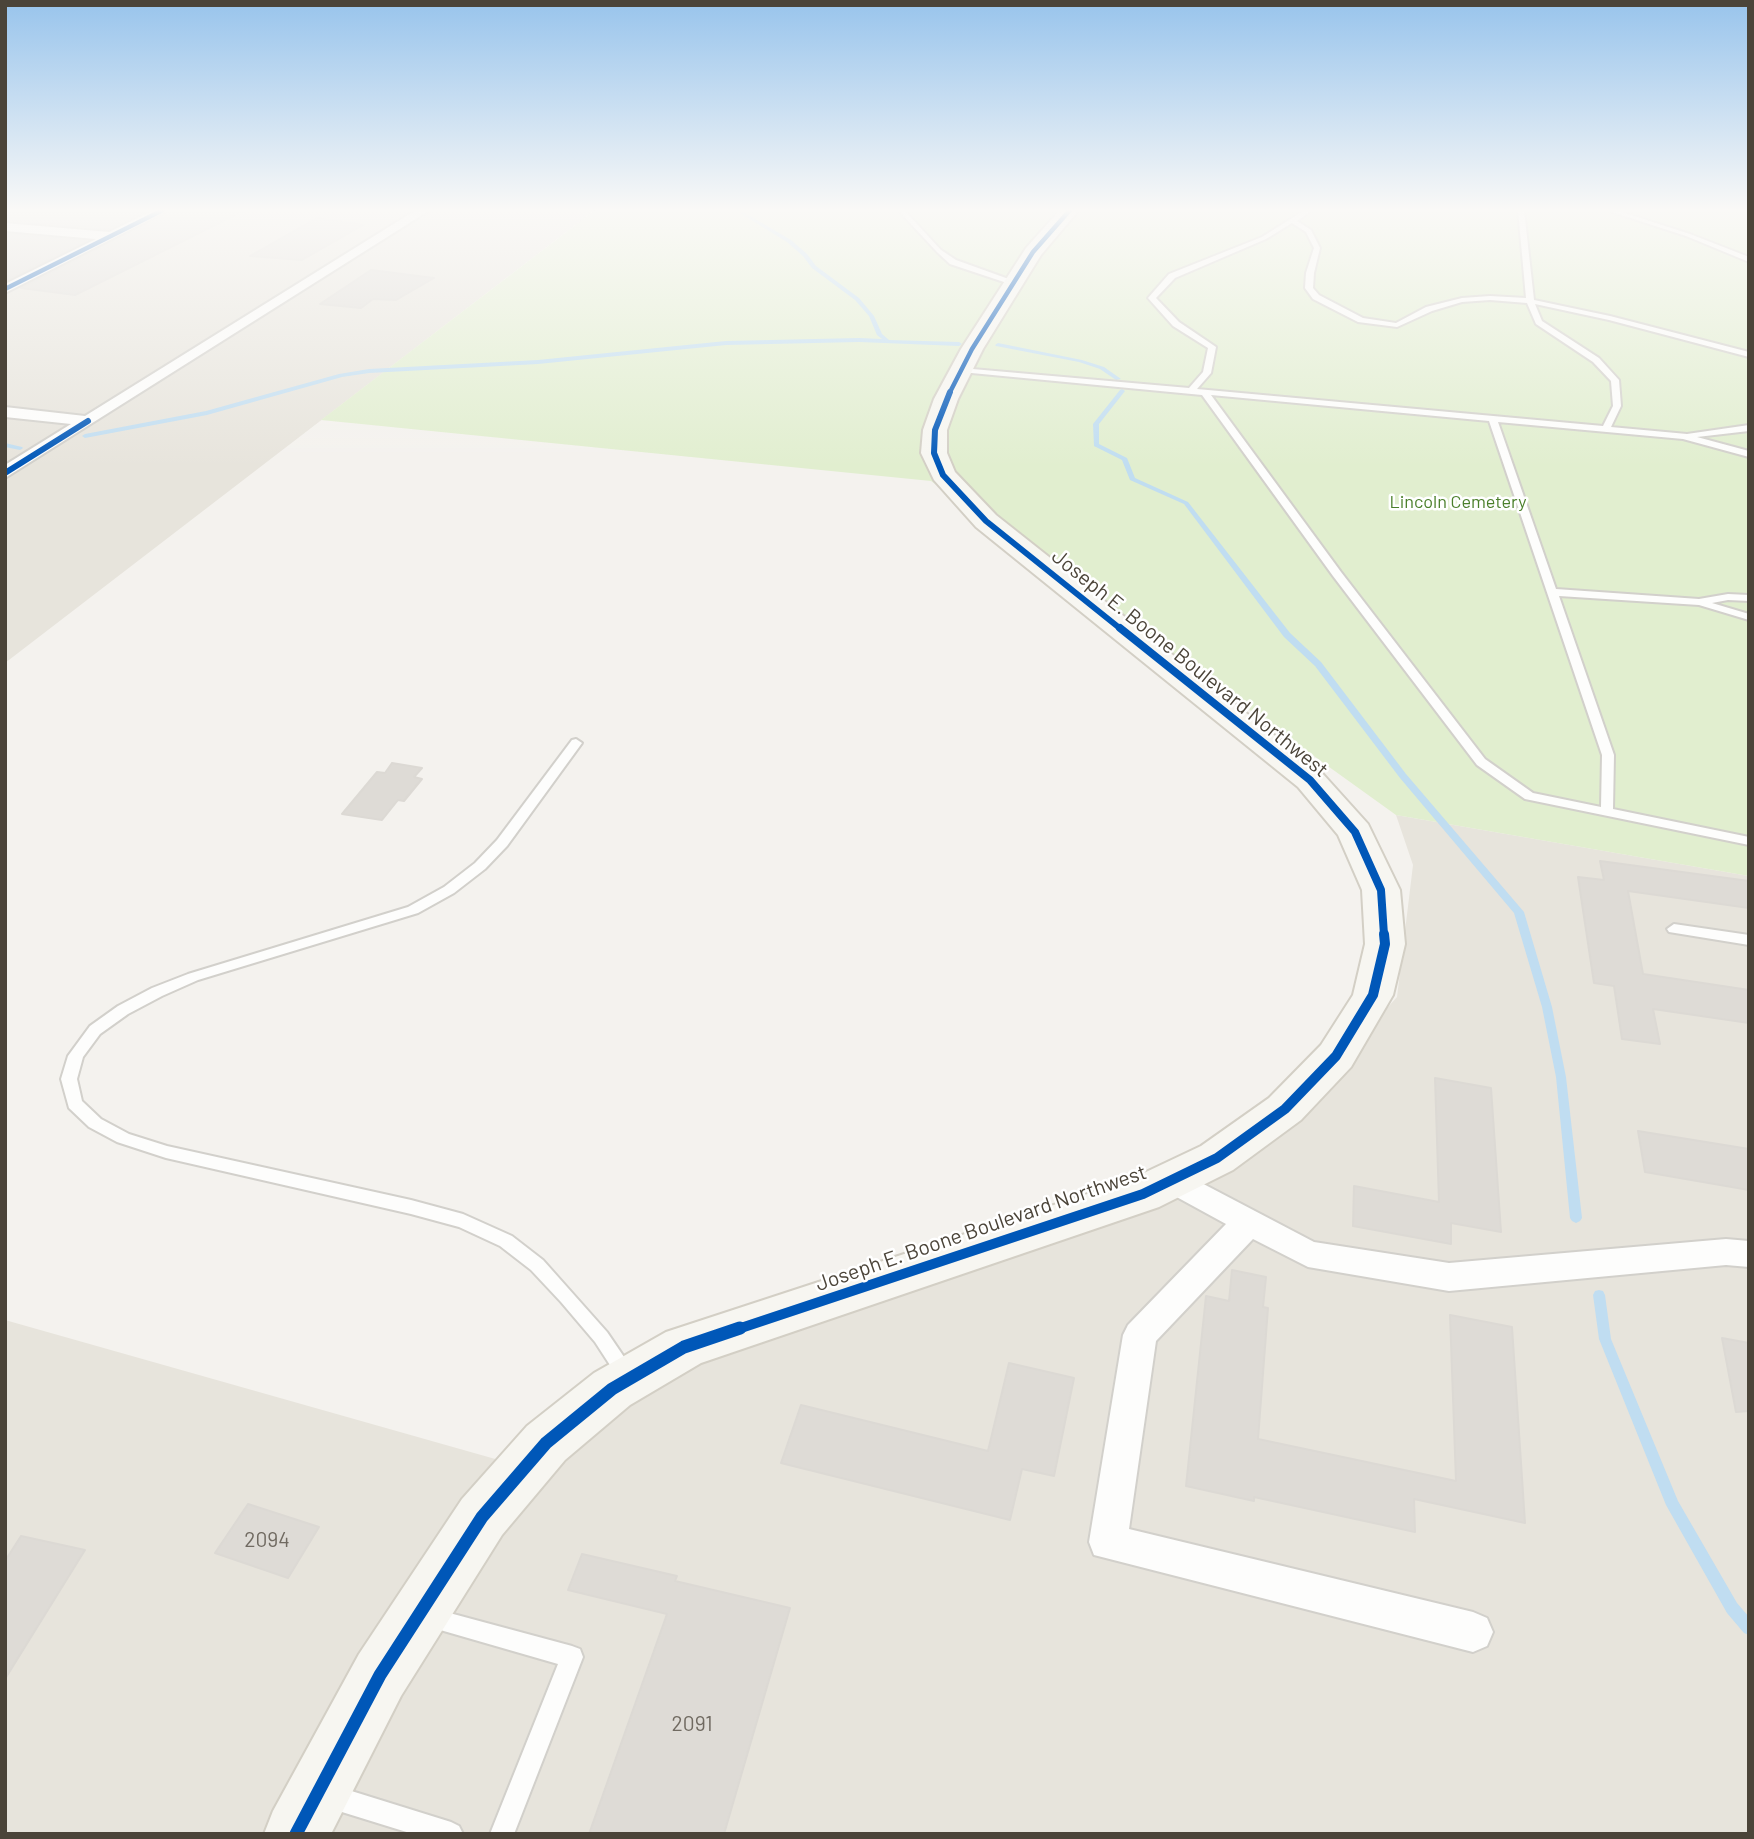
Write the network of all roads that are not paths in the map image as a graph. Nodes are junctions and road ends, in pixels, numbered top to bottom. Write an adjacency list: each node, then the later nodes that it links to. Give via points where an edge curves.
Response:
1 (287, 296): 13 (street)
2 (1005, 296): 8 (main road, Joseph E. Boone Boulevard Northwest)
3 (1154, 296): 9 (lane, via 1176,324 1212,346 1207,373)
4 (1315, 296): 6 (lane, via 1361,320 1397,325 1462,300)
5 (1529, 296): 6 (lane)
6 (1530, 301): 7 (lane); 15 (lane, via 1539,322 1596,360 1615,380 1617,406)
7 (1749, 355)
8 (961, 370): 9 (lane); 28 (main road, Joseph E. Boone Boulevard Northwest, via 935,430 934,453 943,475 986,521 1310,780 1355,832 1381,890 1385,944 1373,995 1336,1056 1284,1110 1217,1158)
9 (1191, 391): 10 (lane)
10 (1204, 393): 12 (lane); 24 (lane, via 1481,762 1529,796)
11 (5, 412): 13 (street)
12 (1493, 419): 15 (lane); 19 (lane)
13 (88, 421): 18 (street)
14 (1749, 428): 16 (lane)
15 (1606, 429): 16 (lane)
16 (1683, 436): 17 (lane)
17 (1749, 454)
18 (5, 473)
19 (1552, 592): 21 (lane); 24 (lane, via 1608,755)
20 (1749, 598): 21 (lane)
21 (1699, 602): 22 (lane)
22 (1749, 617)
23 (576, 743): 31 (lane, via 502,843 449,890 412,909 157,992 95,1030 76,1056 69,1079 75,1104 95,1123 122,1138 424,1210 463,1221 506,1241 537,1265 587,1320)
24 (1608, 812): 25 (lane)
25 (1749, 841)
26 (1674, 929): 27 (lane)
27 (1749, 940)
28 (1173, 1180): 29 (street); 31 (main road, Joseph E. Boone Boulevard Northwest, via 1143,1194 684,1347)
29 (1250, 1222): 30 (street, via 1308,1254 1449,1277 1726,1252); 33 (street, via 1140,1335 1108,1542)
30 (1749, 1254)
31 (629, 1379): 32 (main road, Joseph E. Boone Boulevard Northwest, via 546,1443 482,1517)
32 (419, 1615): 34 (main road, Joseph E. Boone Boulevard Northwest, via 380,1675); 37 (lane, via 572,1657)
33 (1473, 1632)
34 (318, 1792): 35 (main road, Joseph E. Boone Boulevard Northwest); 36 (lane)
35 (296, 1834)
36 (451, 1834)
37 (502, 1834)

